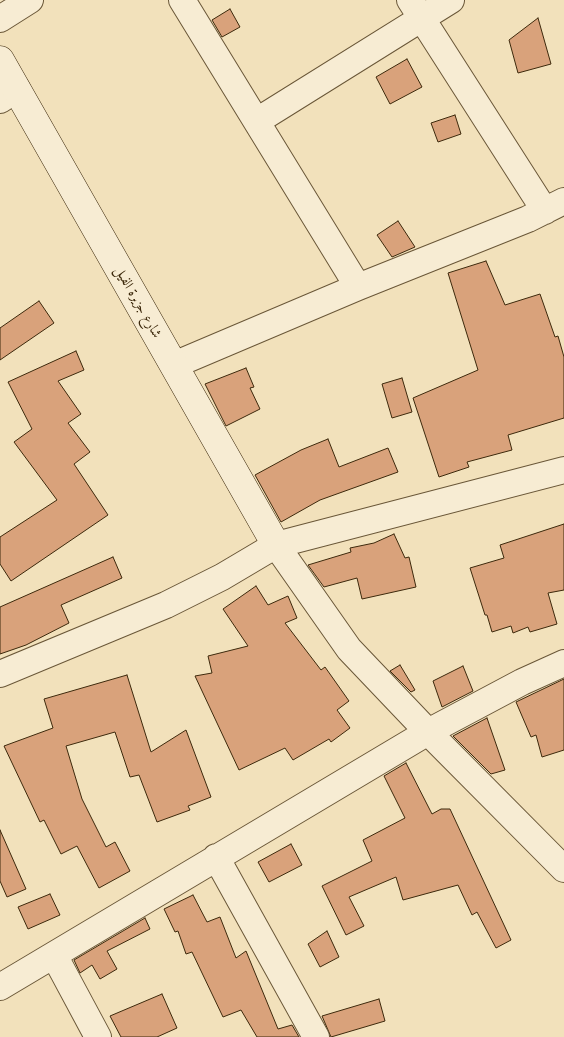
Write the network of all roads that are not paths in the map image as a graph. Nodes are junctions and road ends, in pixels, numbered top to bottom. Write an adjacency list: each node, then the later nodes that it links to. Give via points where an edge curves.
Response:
1 (30, 0): 5 (street)
2 (182, 0): 8 (street)
3 (451, 0): 4 (street)
4 (416, 9): 8 (street); 9 (street)
5 (0, 19)
6 (0, 60): 7 (street, شارع جزيرة الفيل)
7 (8, 95): 11 (street, شارع جزيرة الفيل)
8 (256, 121): 10 (street)
9 (554, 206): 10 (street)
10 (358, 286): 11 (street)
11 (174, 365): 13 (street, شارع جزيرة الفيل)
12 (564, 470): 13 (street)
13 (276, 545): 15 (street, via 166,605); 16 (street, via 349,649)
14 (564, 664): 16 (street, via 522,682)
15 (0, 674)
16 (428, 732): 17 (street); 18 (street)
17 (216, 857): 19 (street); 22 (street)
18 (564, 869)
19 (54, 955): 20 (street); 21 (street)
20 (0, 986)
21 (98, 1037)
22 (316, 1037)

